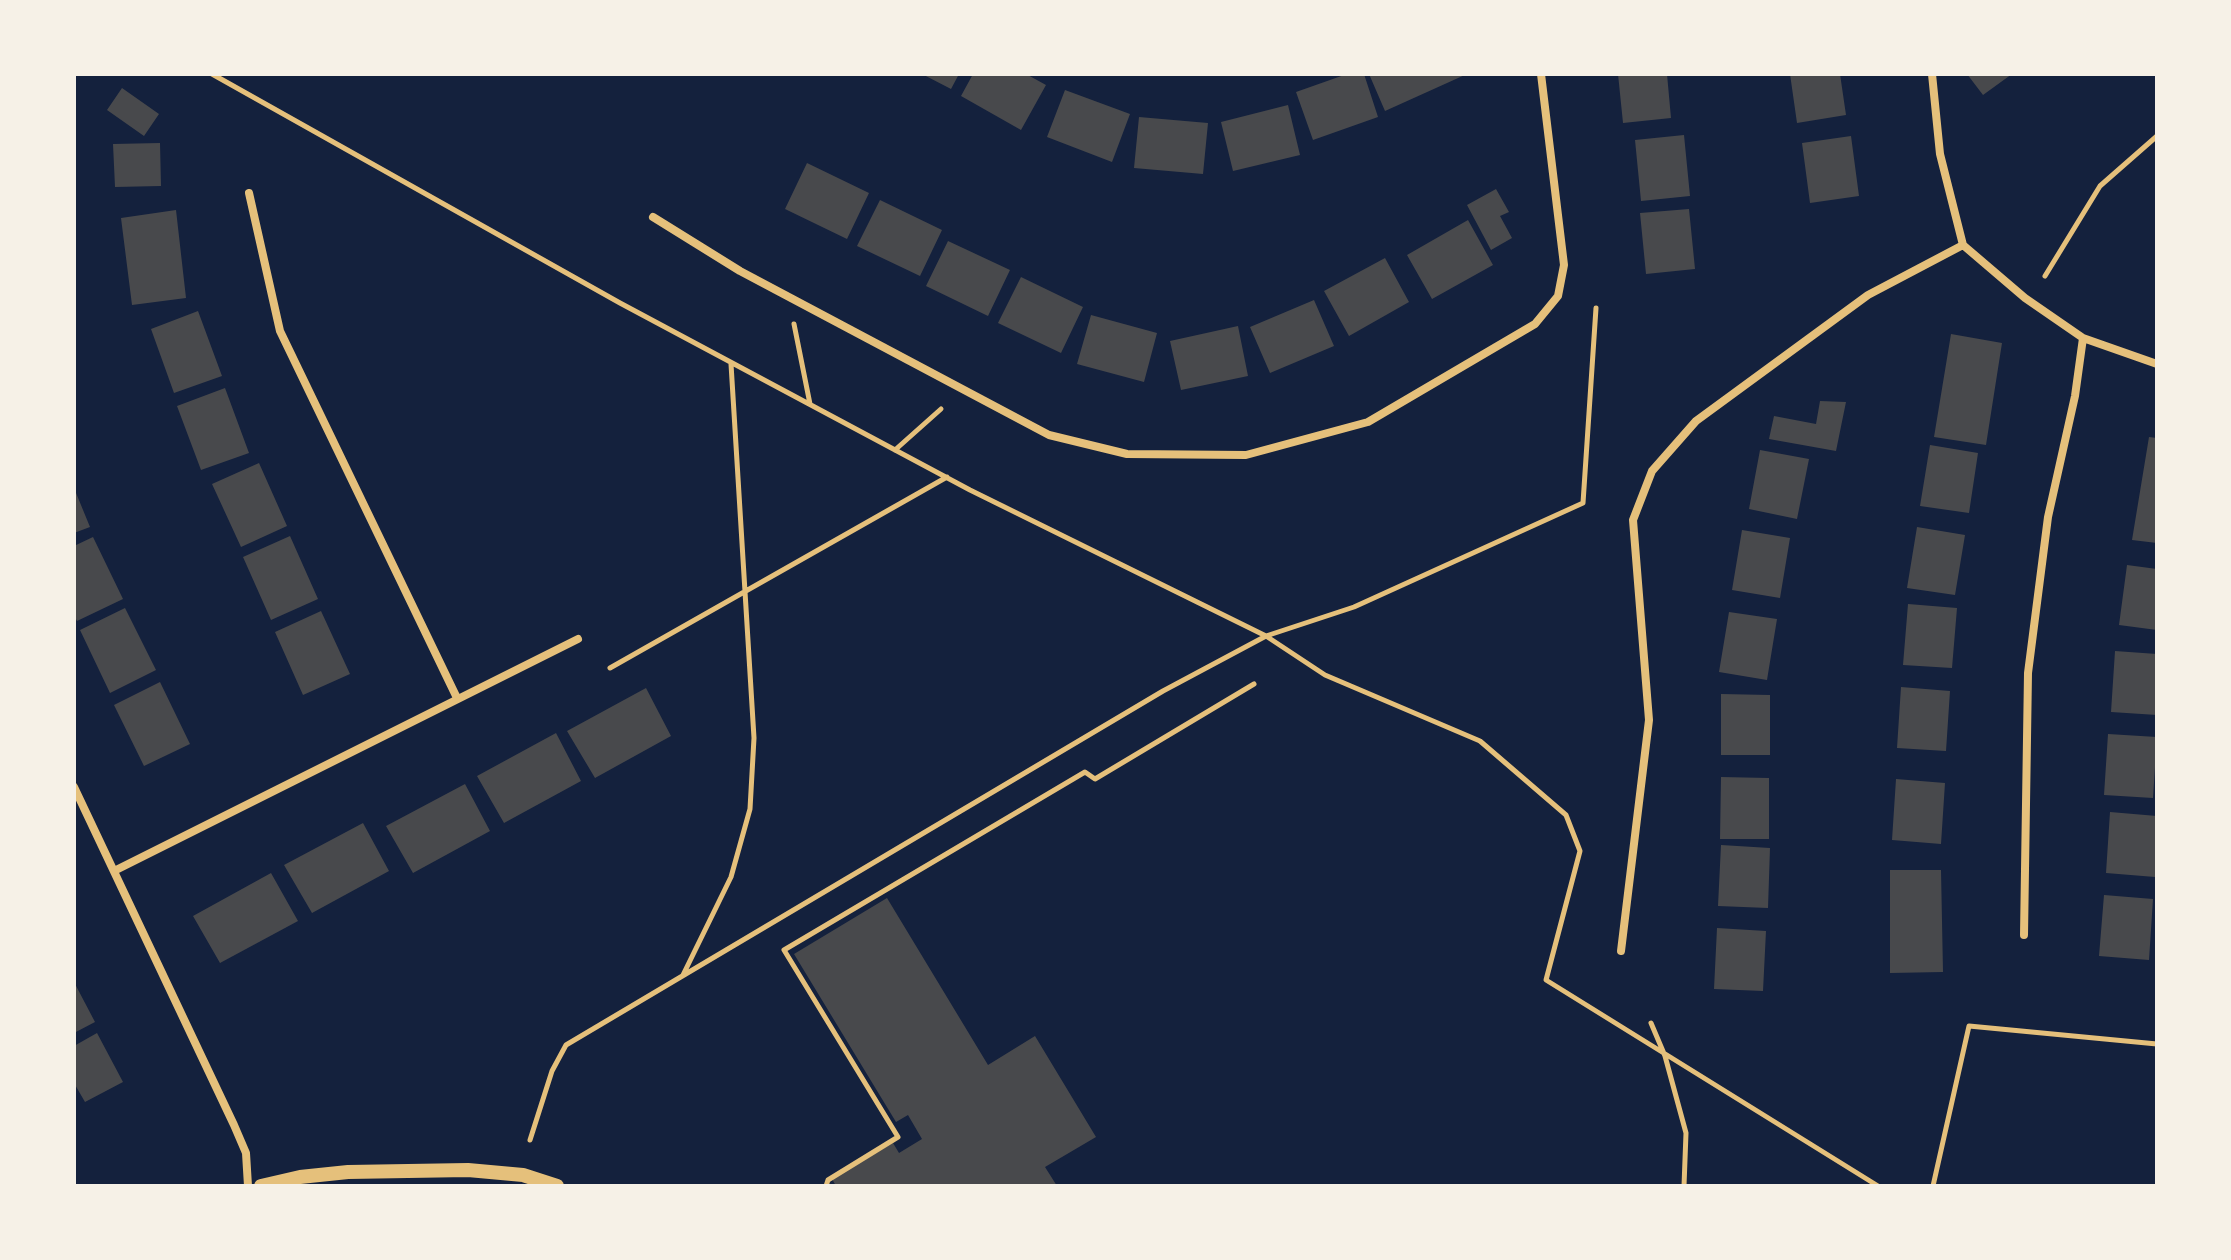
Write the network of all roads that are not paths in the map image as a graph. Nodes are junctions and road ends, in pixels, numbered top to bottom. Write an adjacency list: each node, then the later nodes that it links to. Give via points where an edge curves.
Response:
1 (1541, 74): 4 (street, via 1564,265 1558,296 1535,324 1368,422 1246,455 1127,454 1049,435 740,271)
2 (1932, 74): 5 (street, via 1940,154)
3 (249, 193): 9 (street, via 280,331)
4 (653, 217)
5 (1963, 245): 6 (street); 13 (street, via 1855,304 1696,421 1652,471 1633,520 1649,720)
6 (2083, 338): 7 (street); 12 (street, via 2048,517 2028,673)
7 (2157, 364)
8 (578, 639): 9 (street)
9 (457, 698): 11 (street)
10 (74, 787): 11 (street)
11 (114, 871): 14 (street, via 246,1153)
12 (2024, 935)
13 (1621, 951)
14 (248, 1186)
15 (261, 1186): 16 (street, via 348,1172 468,1170 523,1175)
16 (557, 1186)

